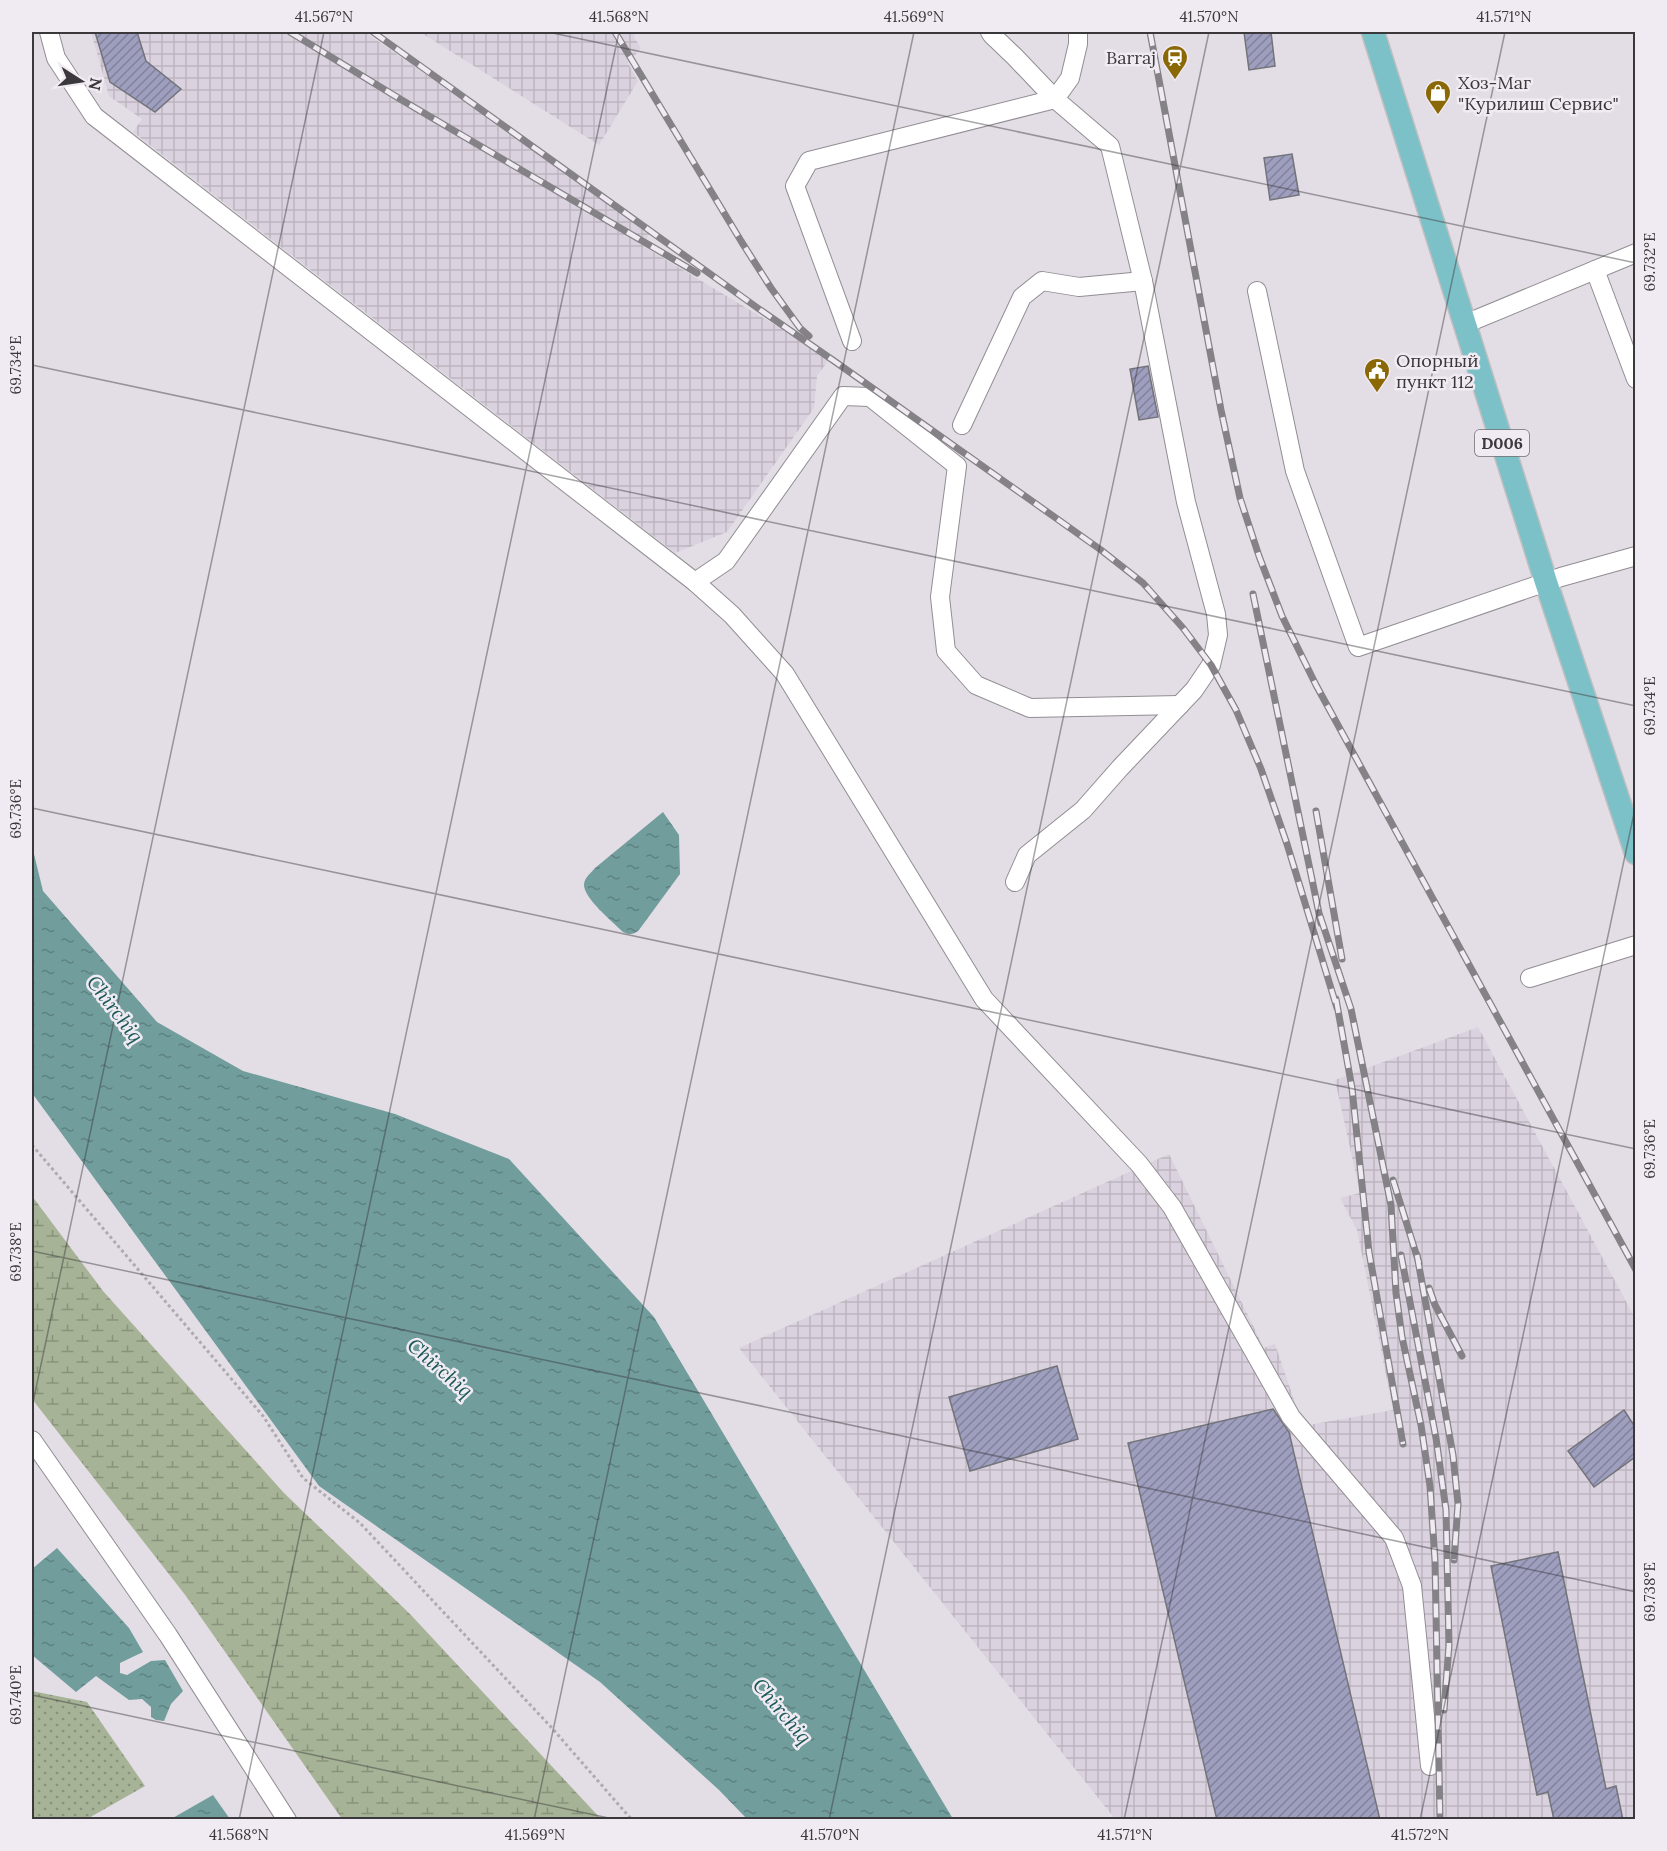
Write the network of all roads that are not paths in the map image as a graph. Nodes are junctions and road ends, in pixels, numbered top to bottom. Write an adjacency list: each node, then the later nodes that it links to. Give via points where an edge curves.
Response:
1 (49, 32): 17 (street, via 56,58 94,116)
2 (1078, 32): 6 (street, via 1070,78)
3 (1373, 32): 11 (main road, D006)
4 (1389, 32): 11 (main road, D006)
5 (994, 33): 6 (street)
6 (1055, 99): 9 (street, via 1110,146); 12 (street, via 809,161 795,186)
7 (1635, 253): 8 (street)
8 (1595, 270): 11 (street); 13 (street)
9 (1143, 281): 14 (street, via 1079,287 1042,281 1022,297); 18 (street, via 1186,502 1218,635 1211,665)
10 (1257, 291): 16 (street, via 1295,471 1358,647)
11 (1472, 321): 16 (main road, D006)
12 (852, 341)
13 (1635, 379)
14 (962, 425)
15 (1635, 556): 16 (street)
16 (1553, 579): 19 (main road, D006); 20 (main road, D006)
17 (695, 582): 18 (street, via 726,561 843,396 870,397 957,466 940,597 946,651 976,685 1030,708); 25 (street, via 732,615 785,674 984,999 1140,1164 1172,1207 1291,1417 1394,1538 1412,1586)
18 (1180, 705): 21 (street, via 1083,810 1027,855)
19 (1635, 804)
20 (1635, 853)
21 (1015, 882)
22 (1635, 945): 23 (street)
23 (1530, 978)
24 (32, 1440): 26 (street, via 168,1635)
25 (1430, 1766)
26 (287, 1820)

